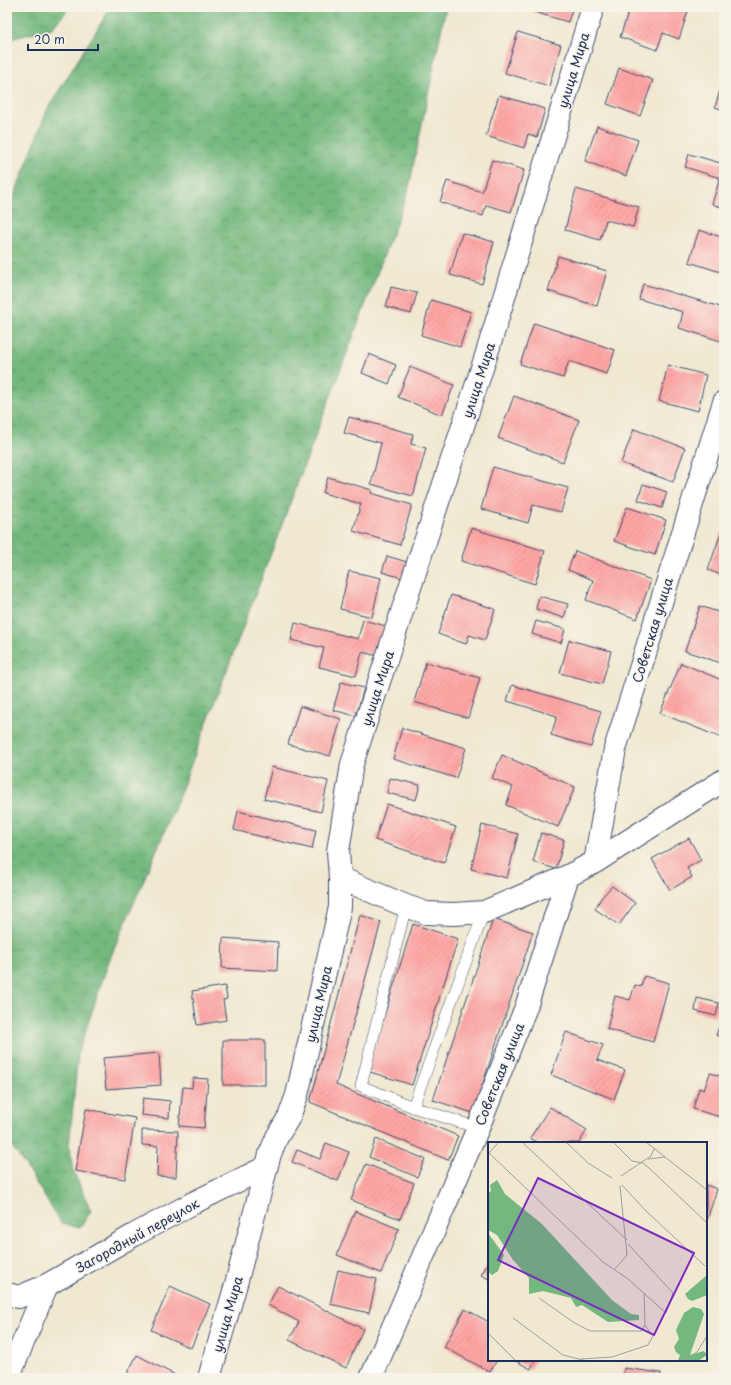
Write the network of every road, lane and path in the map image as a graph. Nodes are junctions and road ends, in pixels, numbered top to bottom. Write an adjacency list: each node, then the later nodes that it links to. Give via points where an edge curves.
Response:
1 (593, 7): 6 (street, улица Мира, via 486,356 352,764 338,851)
2 (724, 402): 4 (street, Советская улица, via 615,749)
3 (724, 780): 4 (street)
4 (595, 862): 5 (street)
5 (568, 876): 8 (street); 10 (street, Советская улица, via 526,1006)
6 (340, 878): 7 (street); 11 (street, улица Мира, via 340,907 297,1095)
7 (406, 906): 8 (street, via 426,913); 9 (lane, via 361,1086)
8 (484, 912): 9 (lane)
9 (413, 1107): 10 (lane)
10 (478, 1128): 16 (street, Советская улица)
11 (266, 1167): 12 (street, Загородный переулок, via 141,1231); 15 (street, улица Мира)
12 (47, 1285): 13 (street, Загородный переулок, via 19,1297); 14 (street, via 12,1369)
13 (7, 1294)
14 (7, 1375)
15 (209, 1378)
16 (371, 1378)

